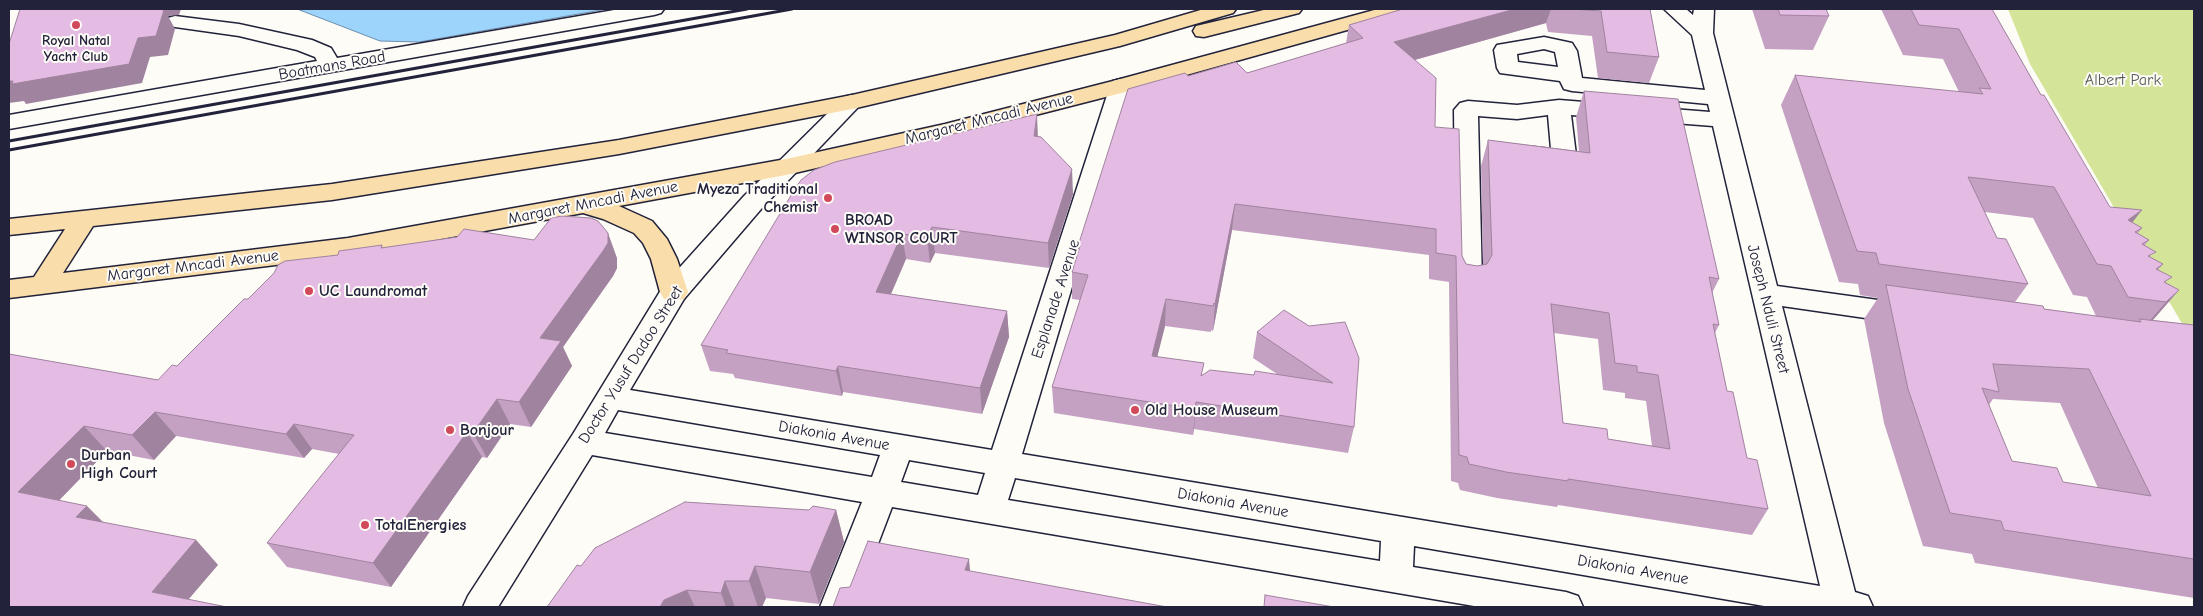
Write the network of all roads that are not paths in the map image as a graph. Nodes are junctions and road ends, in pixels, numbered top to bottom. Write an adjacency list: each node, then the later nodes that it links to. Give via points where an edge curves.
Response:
1 (18, 9): 10 (street, via 20,30)
2 (654, 9): 11 (street, Boatmans Road)
3 (1226, 9): 9 (main road)
4 (1292, 9): 9 (main road, via 1180,36)
5 (1401, 9): 13 (main road, Margaret Mncadi Avenue)
6 (1674, 9): 7 (street)
7 (1703, 21): 16 (street, Joseph Nduli Street)
8 (175, 22): 11 (street, via 239,30 304,44 324,53)
9 (1120, 40): 14 (main road)
10 (9, 52)
11 (331, 66): 17 (street, Boatmans Road)
12 (1570, 75): 16 (street, via 1573,84)
13 (1122, 86): 19 (main road, Margaret Mncadi Avenue); 32 (street, Esplanade Avenue)
14 (852, 102): 19 (street, Doctor Yusuf Dadoo Street); 21 (main road, via 619,147 332,192)
15 (1559, 107): 16 (street, via 1656,113); 18 (street, via 1564,155); 23 (street, via 1516,112 1466,110 1476,148)
16 (1720, 109): 27 (street, Joseph Nduli Street)
17 (9, 122)
18 (1512, 152)
19 (786, 167): 20 (main road, Margaret Mncadi Avenue); 26 (street, Doctor Yusuf Dadoo Street)
20 (582, 204): 24 (main road, Margaret Mncadi Avenue, via 348,247); 26 (main road, via 642,227 654,239 664,259)
21 (85, 219): 22 (main road); 24 (main road)
22 (9, 227)
23 (1469, 282)
24 (42, 285): 25 (main road, Margaret Mncadi Avenue)
25 (9, 289)
26 (674, 292): 29 (street, Doctor Yusuf Dadoo Street)
27 (1764, 294): 28 (street); 38 (street, Joseph Nduli Street)
28 (1930, 317)
29 (610, 398): 30 (street, Doctor Yusuf Dadoo Street); 31 (street, Diakonia Avenue)
30 (584, 442): 33 (street); 39 (street, Doctor Yusuf Dadoo Street)
31 (899, 447): 32 (street, Diakonia Avenue); 33 (street)
32 (1004, 464): 34 (street, Esplanade Avenue); 35 (street, Diakonia Avenue)
33 (881, 492): 34 (street); 40 (street)
34 (990, 510): 36 (street)
35 (1398, 531): 36 (street); 38 (street, Diakonia Avenue)
36 (1396, 578): 37 (street)
37 (1468, 599): 41 (street)
38 (1847, 606)
39 (480, 607)
40 (838, 607)
41 (1566, 607)

